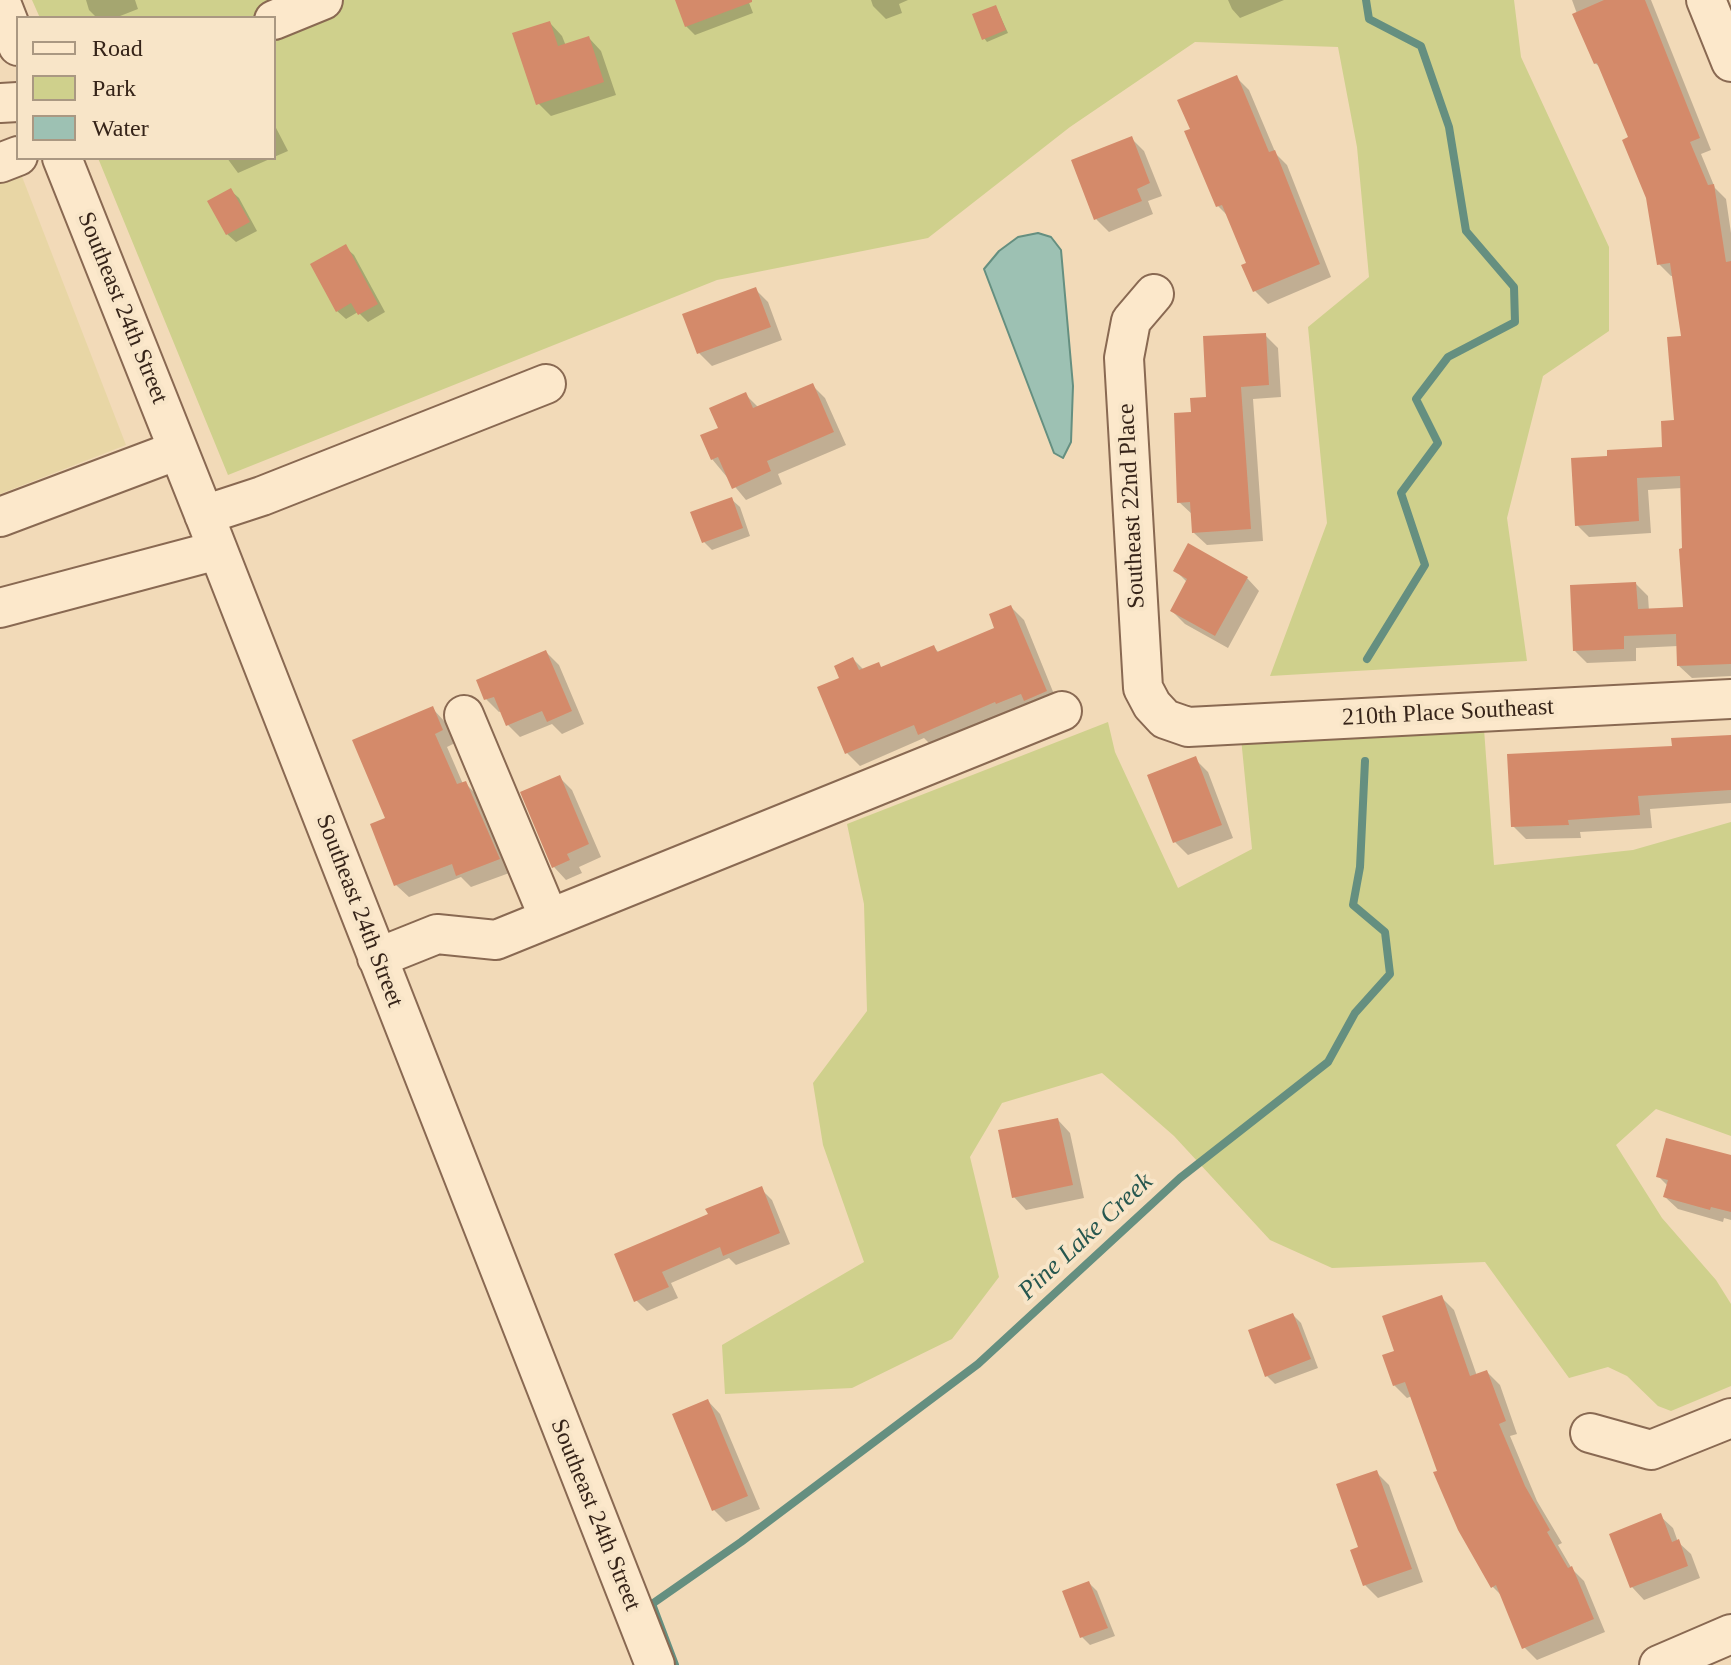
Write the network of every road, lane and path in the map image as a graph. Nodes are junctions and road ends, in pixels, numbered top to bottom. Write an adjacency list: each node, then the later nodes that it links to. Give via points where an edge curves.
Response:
1 (0, 0): 5 (street)
2 (323, 0): 4 (street)
3 (1706, 0): 6 (street)
4 (276, 19)
5 (16, 41)
6 (1731, 62)
7 (63, 160): 10 (street, Southeast 24th Street)
8 (1154, 294): 17 (street, Southeast 22nd Place, via 1131,321 1124,358 1143,688)
9 (546, 384): 12 (street, via 262,496)
10 (178, 450): 11 (street); 12 (street, Southeast 24th Street)
11 (0, 517)
12 (211, 532): 13 (street); 19 (street, Southeast 24th Street)
13 (0, 608)
14 (1731, 699): 17 (street, 210th Place Southeast, via 1188,727)
15 (1062, 711): 18 (street)
16 (464, 715): 18 (street)
17 (1165, 719)
18 (549, 918): 19 (street, via 496,940 437,934)
19 (377, 958): 23 (street, Southeast 24th Street)
20 (1731, 1418): 21 (street, via 1651,1450)
21 (1590, 1433)
22 (1731, 1634): 24 (street)
23 (655, 1665)
24 (1659, 1665)

